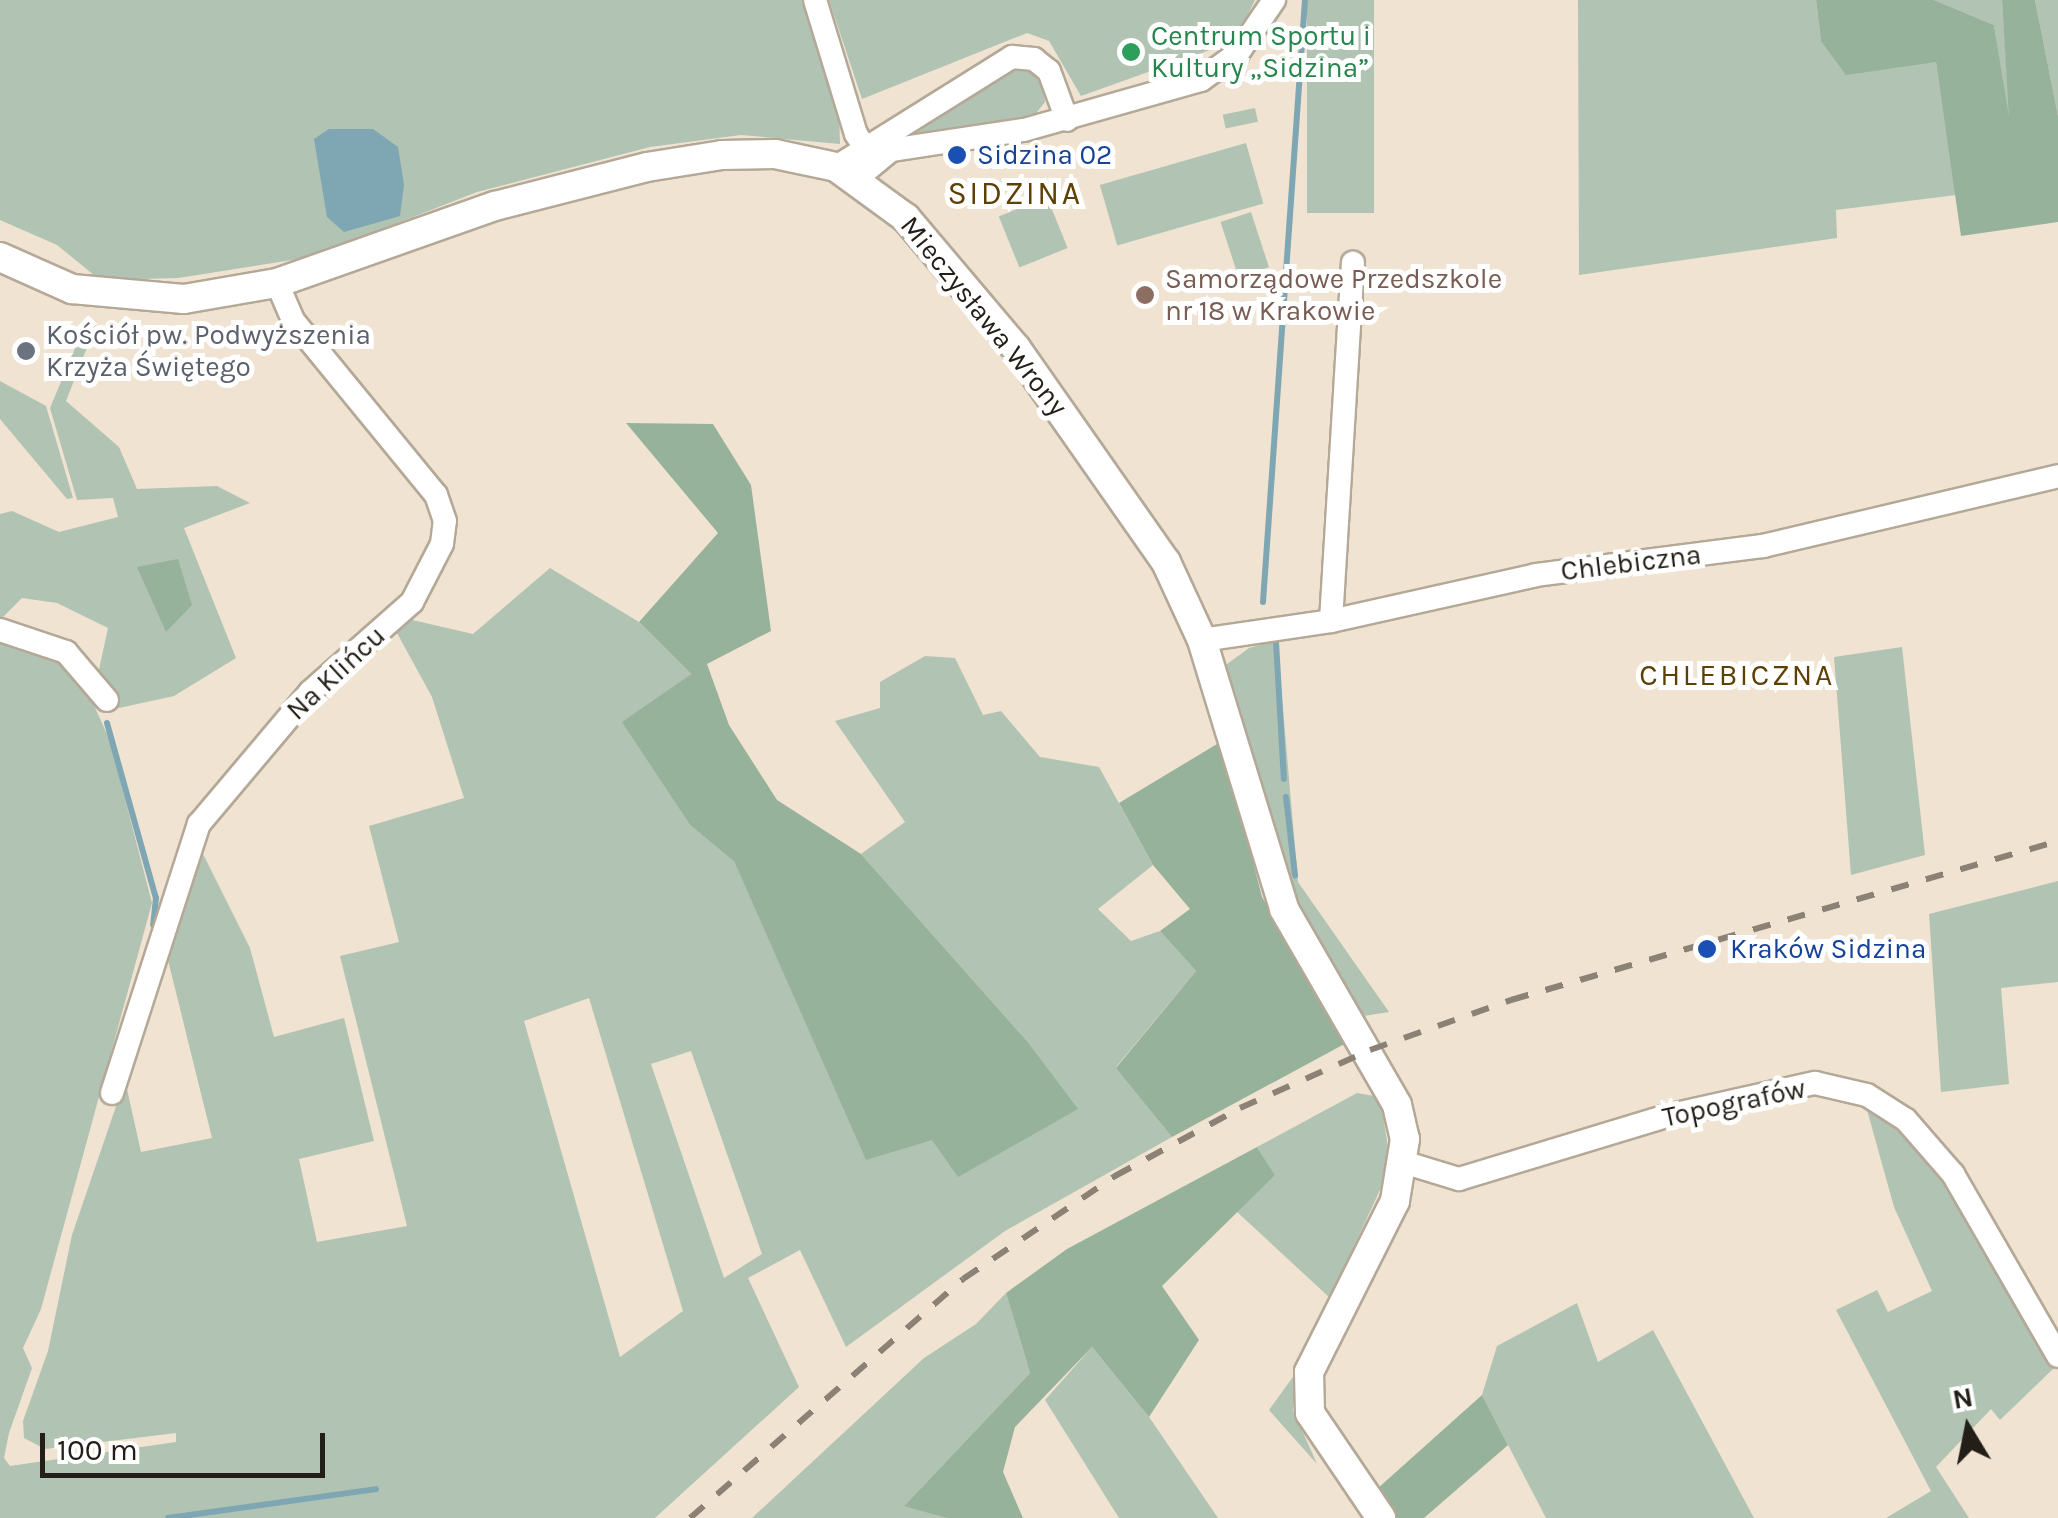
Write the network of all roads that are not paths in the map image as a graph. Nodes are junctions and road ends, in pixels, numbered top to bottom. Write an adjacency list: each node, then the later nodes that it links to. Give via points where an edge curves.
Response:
1 (815, 0): 4 (street)
2 (1274, 0): 3 (street, via 1238,53 1210,75)
3 (1067, 120): 4 (street, via 908,146); 4 (street, via 1049,72 1034,59 1012,56)
4 (857, 163): 7 (street, via 751,154 647,166 425,226); 11 (street, Mieczysława Wrony, via 1026,360 1152,537)
5 (0, 257): 7 (street, via 44,280 108,297 184,299)
6 (1353, 263): 9 (street)
7 (277, 283): 13 (street, Na Klińcu, via 293,320 429,484 445,521 442,544 412,602 310,692 198,824)
8 (2058, 476): 9 (street, Chlebiczna, via 1763,546 1536,574)
9 (1332, 621): 11 (street, Chlebiczna)
10 (0, 630): 12 (street, via 66,652)
11 (1202, 640): 14 (street, Mieczysława Wrony, via 1267,868 1284,909 1390,1090 1404,1129)
12 (107, 700)
13 (112, 1092)
14 (1403, 1162): 15 (street, Topografów, via 1459,1179 1667,1116 1806,1085 1867,1095 1906,1120 1952,1174); 16 (street, via 1378,1241 1309,1372 1310,1413)
15 (2058, 1356)
16 (1381, 1518)

